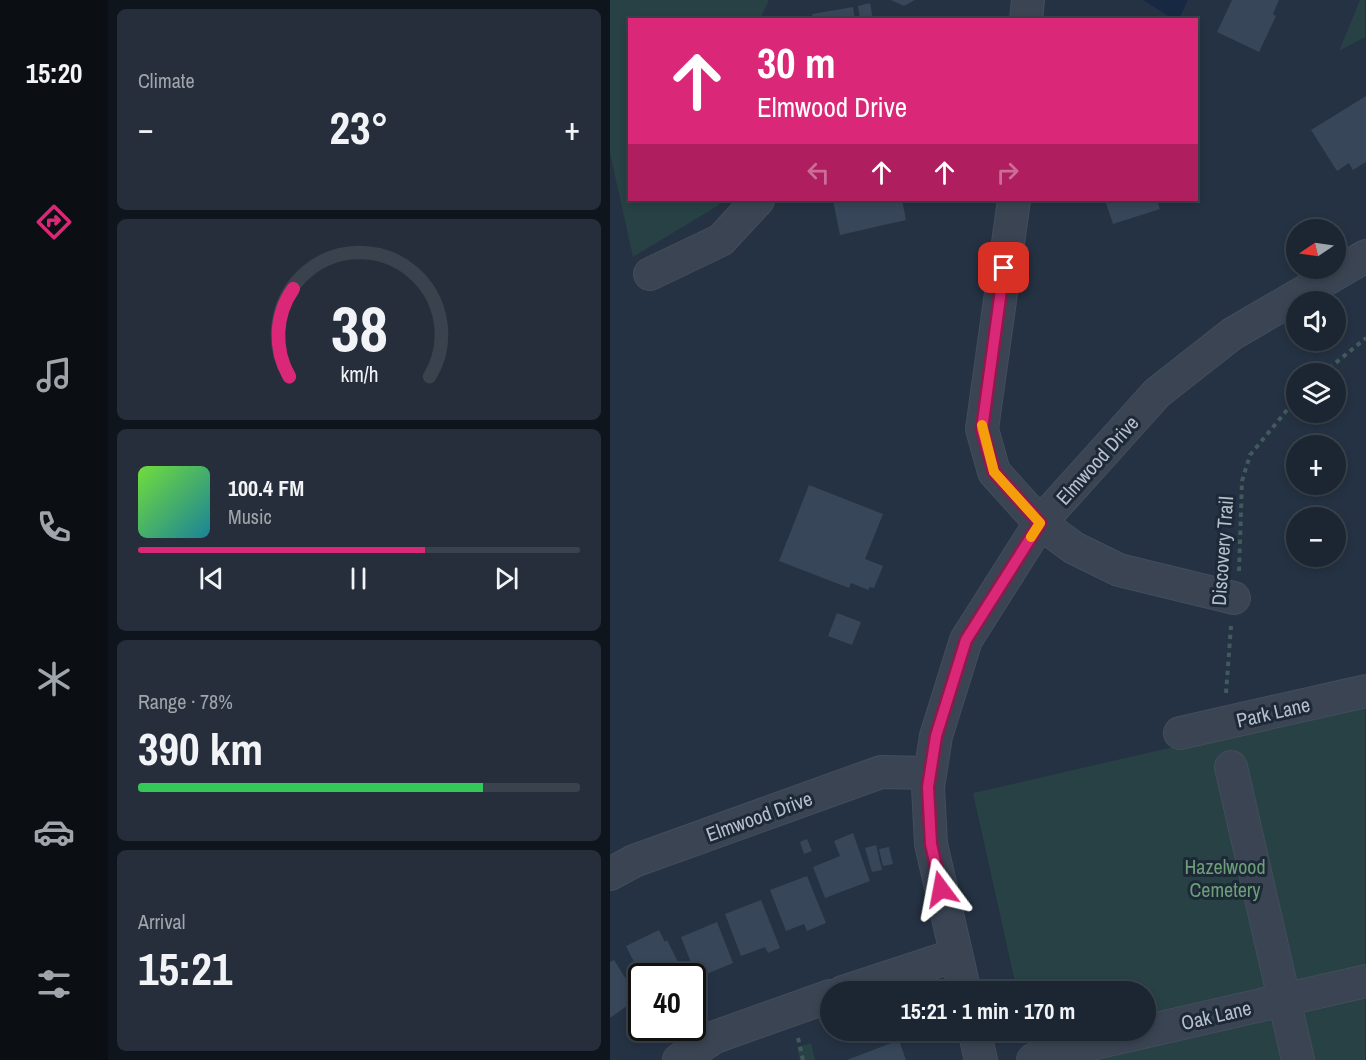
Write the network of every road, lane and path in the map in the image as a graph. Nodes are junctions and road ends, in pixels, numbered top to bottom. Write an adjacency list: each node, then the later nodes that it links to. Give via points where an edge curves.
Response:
1 (1028, 0): 2 (street)
2 (1026, 18)
3 (757, 201): 6 (street, via 721,240)
4 (1014, 201): 10 (street, via 982,429 994,472)
5 (1366, 256): 10 (street, Elmwood Drive, via 1232,334 1157,393)
6 (650, 273)
7 (1366, 338): 8 (path)
8 (1335, 363)
9 (1286, 411): 11 (path, Discovery Trail, via 1250,455 1242,481 1241,557)
10 (1040, 523): 11 (street, via 1074,548 1119,570); 16 (street, Elmwood Drive, via 966,640 936,736)
11 (1234, 598): 13 (path, Discovery Trail)
12 (1366, 691): 13 (street, Park Lane)
13 (1222, 723): 14 (street, Park Lane)
14 (1180, 733)
15 (1231, 767): 22 (street)
16 (930, 773): 17 (street, Elmwood Drive, via 881,772 634,861); 18 (street, via 931,844)
17 (610, 874)
18 (956, 955): 19 (street); 20 (street)
19 (877, 981)
20 (962, 981)
21 (1366, 981): 22 (street, Oak Lane)
22 (1285, 999): 27 (street, Oak Lane); 28 (street)
23 (820, 1000): 25 (street, via 715,1037)
24 (977, 1041): 26 (street)
25 (679, 1060)
26 (981, 1060)
27 (1033, 1060)
28 (1298, 1060)

